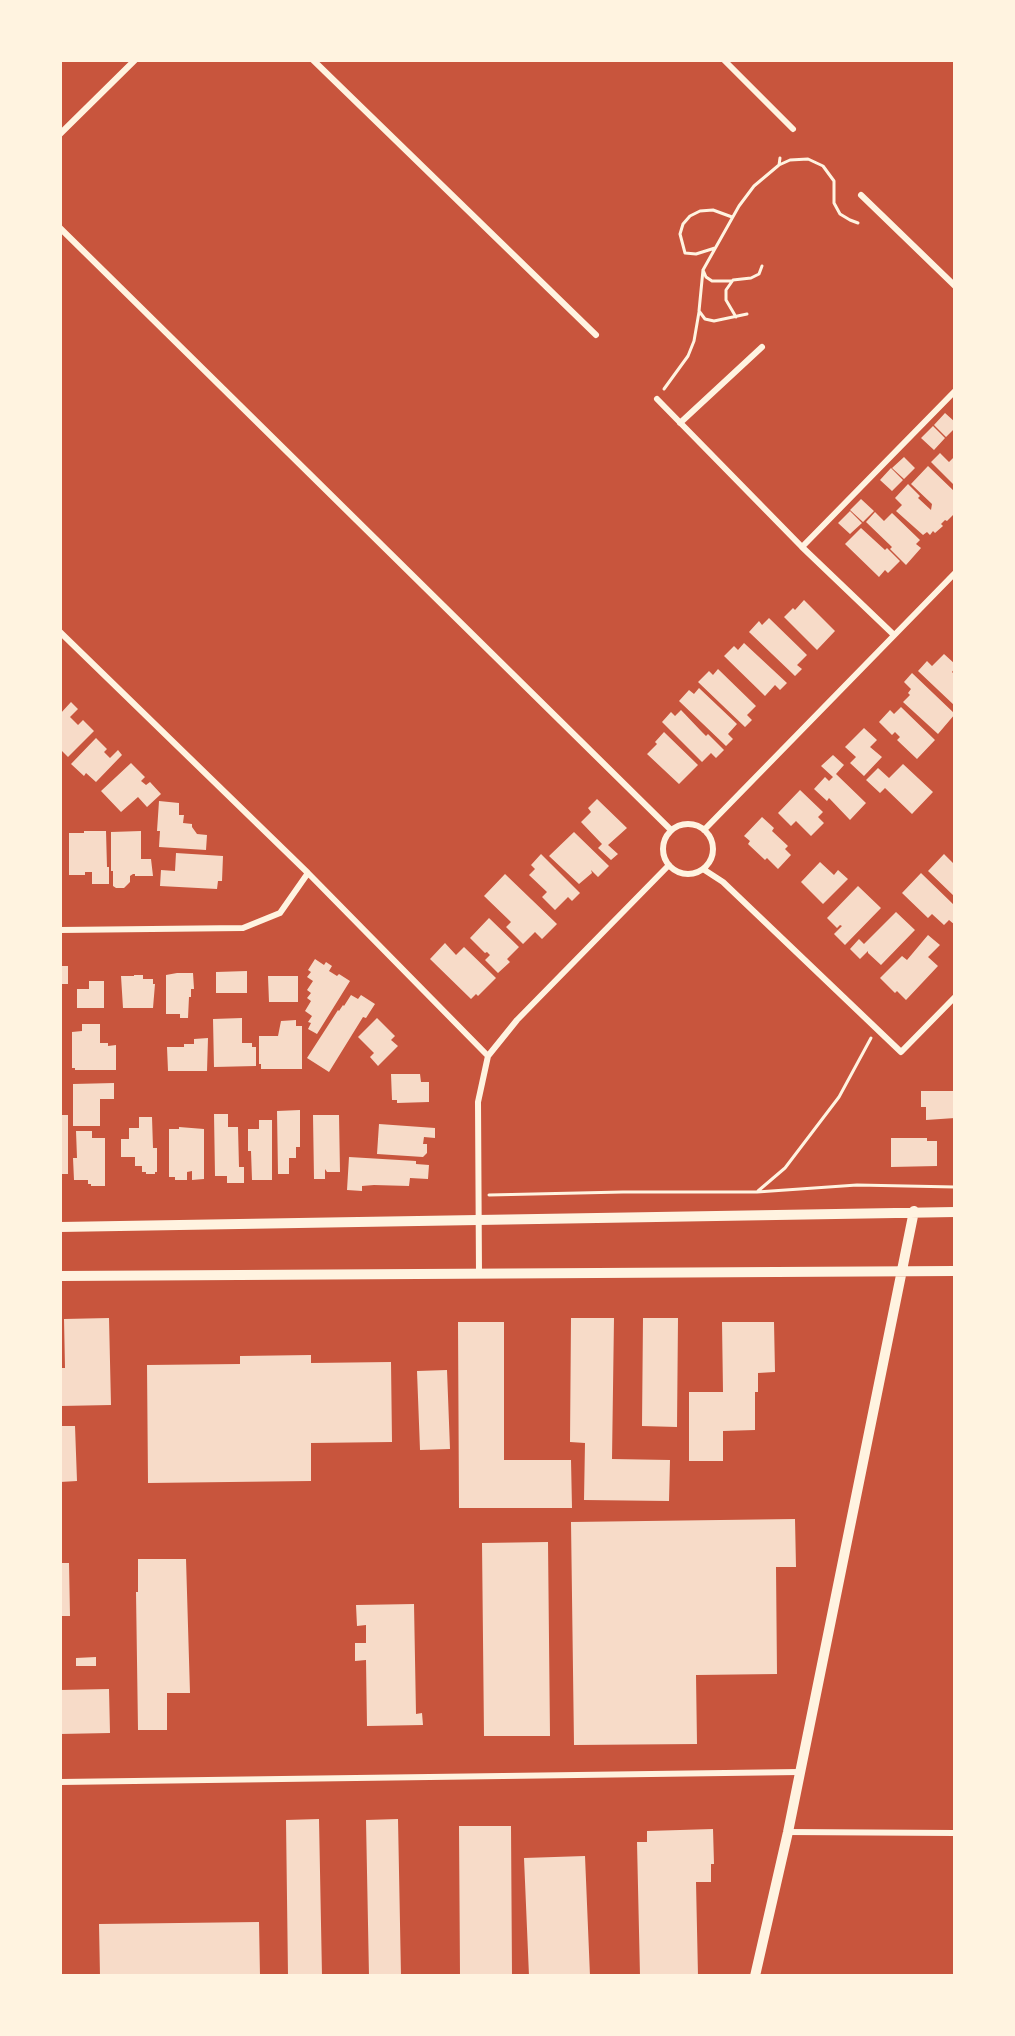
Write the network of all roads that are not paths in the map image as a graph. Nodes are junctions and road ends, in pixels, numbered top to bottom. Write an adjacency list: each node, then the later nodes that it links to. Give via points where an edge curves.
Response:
1 (135, 60): 5 (street)
2 (313, 60): 9 (street)
3 (724, 60): 4 (street)
4 (793, 129)
5 (60, 134)
6 (861, 195): 8 (street)
7 (60, 228): 18 (street)
8 (955, 286)
9 (596, 335)
10 (762, 346): 13 (street)
11 (955, 391): 14 (street)
12 (657, 399): 13 (street)
13 (680, 423): 14 (street)
14 (802, 547): 17 (street)
15 (955, 573): 17 (street)
16 (60, 632): 22 (street)
17 (894, 635): 19 (street)
18 (671, 830): 19 (street, via 684,824); 20 (street, via 663,847)
19 (704, 830): 21 (street, via 713,850)
20 (669, 865): 21 (street, via 689,874); 25 (street, via 517,1020)
21 (703, 868): 24 (street, via 723,882 901,1052)
22 (308, 873): 23 (street, via 280,913 243,928); 25 (street)
23 (60, 930)
24 (955, 997)
25 (488, 1056): 28 (street, via 478,1102)
26 (914, 1211): 27 (street); 28 (street); 31 (street)
27 (955, 1212)
28 (478, 1220): 29 (street); 32 (street)
29 (60, 1227)
30 (955, 1271): 31 (street)
31 (903, 1272): 32 (street); 34 (street)
32 (479, 1274): 33 (street)
33 (60, 1276)
34 (799, 1772): 35 (street); 36 (street)
35 (60, 1782)
36 (788, 1832): 37 (street); 38 (street)
37 (955, 1833)
38 (754, 1976)

